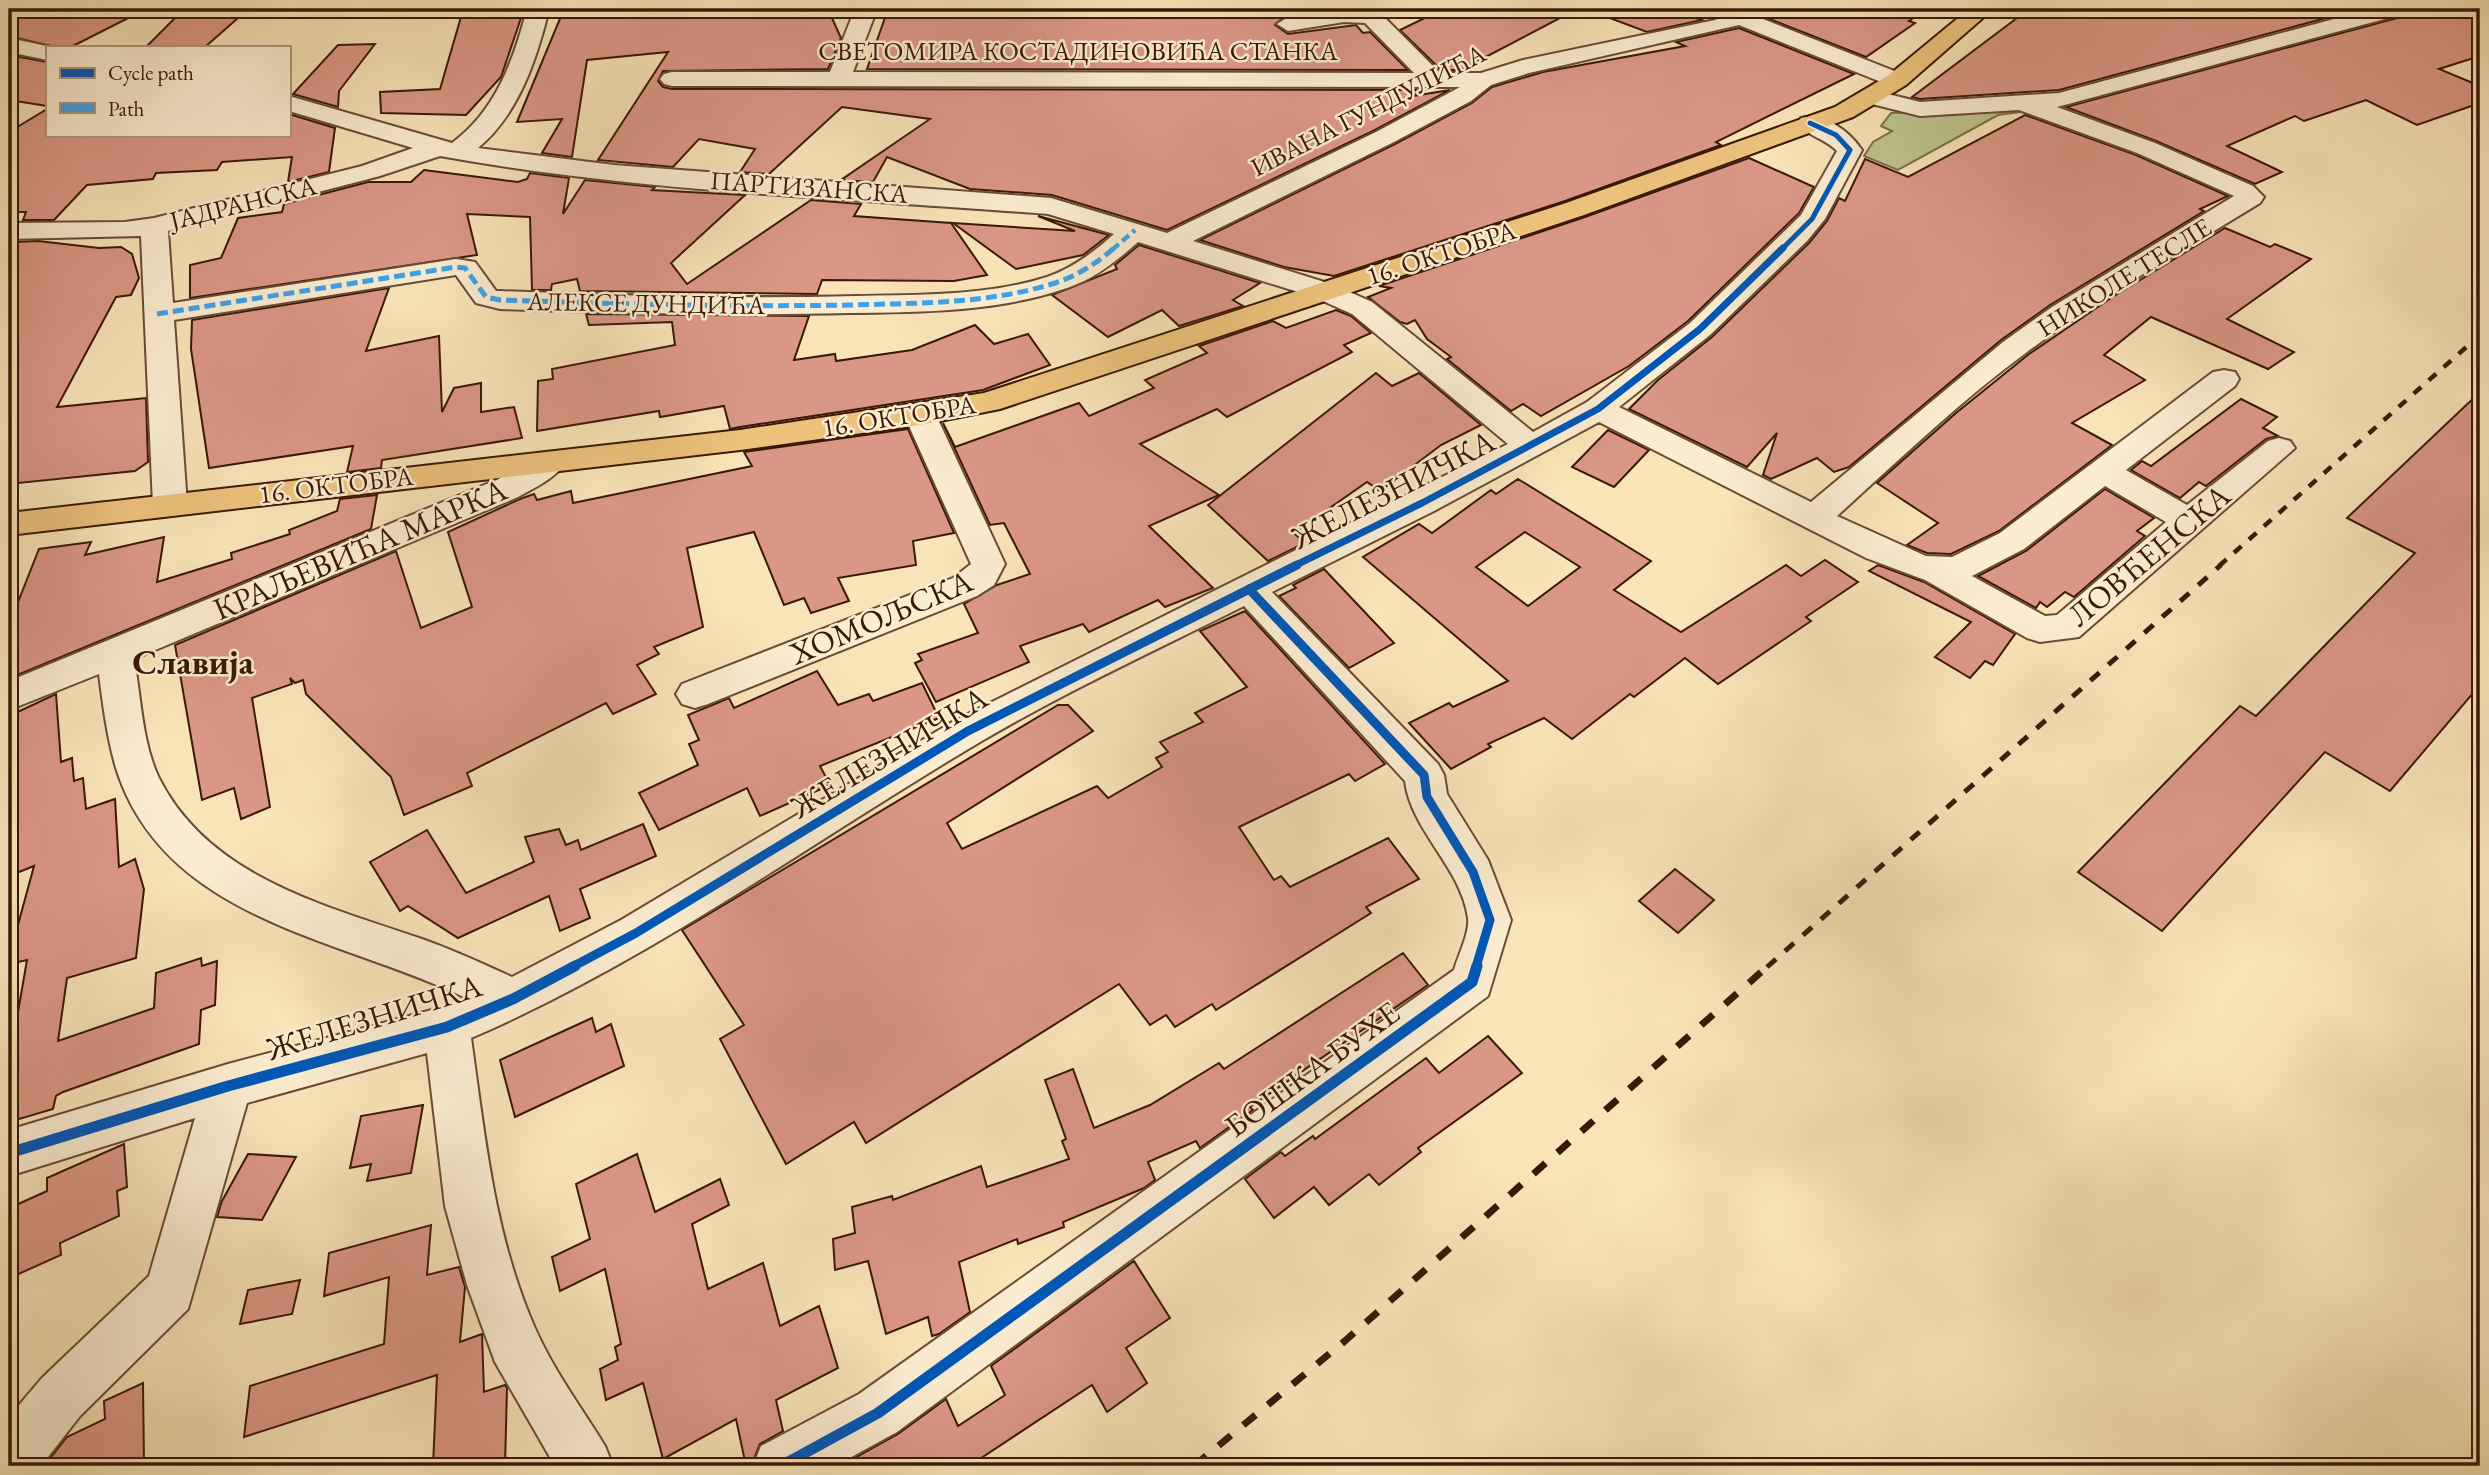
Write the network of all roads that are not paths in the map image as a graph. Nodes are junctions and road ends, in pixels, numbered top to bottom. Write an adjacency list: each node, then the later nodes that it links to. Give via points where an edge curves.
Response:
1 (538, 9): 19 (street, via 530,40 497,111 472,142)
2 (866, 9): 10 (street)
3 (1717, 9): 6 (street)
4 (1982, 9): 13 (main road, 16. ОКТОБРА)
5 (2395, 9): 17 (street, via 2098,90)
6 (1750, 14): 13 (street); 14 (street, ИВАНА ГУНДУЛИЋА)
7 (1288, 24): 12 (street, via 1344,15 1371,18)
8 (9, 45): 9 (street)
9 (46, 53)
10 (839, 78): 11 (street, СВЕТОМИРА КОСТАДИНОВИЋА СТАНКА); 12 (street, СВЕТОМИРА КОСТАДИНОВИЋА СТАНКА)
11 (673, 79)
12 (1433, 79): 14 (street, СВЕТОМИРА КОСТАДИНОВИЋА СТАНКА)
13 (1895, 79): 15 (main road, 16. ОКТОБРА)
14 (1483, 80): 23 (street, ИВАНА ГУНДУЛИЋА, via 1463,96 1385,137)
15 (1872, 97): 17 (street, via 1920,109); 18 (main road, 16. ОКТОБРА)
16 (290, 103): 19 (street, ПАРТИЗАНСКА)
17 (2026, 104): 34 (street, НИКОЛЕ ТЕСЛЕ, via 2146,148 2250,197 2013,348)
18 (1810, 123): 24 (main road, 16. ОКТОБРА, via 1575,209); 27 (street, ЖЕЛЕЗНИЧКА, via 1836,135 1850,150 1797,235 1700,329)
19 (447, 150): 20 (street, ЈАДРАНСКА); 21 (street, ПАРТИЗАНСКА, via 614,173 1025,202)
20 (154, 226): 22 (street); 25 (street, ЈАДРАНСКА)
21 (1135, 230): 23 (street, ПАРТИЗАНСКА); 25 (street, АЛЕКСЕ ДУНДИЋА, via 1071,277 975,299 687,306 500,300 486,297 465,268 456,267)
22 (10, 231)
23 (1172, 241): 24 (street, ПАРТИЗАНСКА)
24 (1324, 291): 28 (main road, 16. ОКТОБРА, via 989,402); 29 (street, via 1380,321)
25 (156, 314): 33 (street, ЈАДРАНСКА)
26 (2224, 379): 32 (street)
27 (1598, 409): 29 (street, ЖЕЛЕЗНИЧКА); 34 (street, ЛОВЋЕНСКА)
28 (920, 415): 31 (main road, 16. ОКТОБРА); 40 (street, ХОМОЉСКА, via 988,564 982,576 965,587)
29 (1531, 447): 38 (street, ЖЕЛЕЗНИЧКА)
30 (2279, 448): 35 (street, ЛОВЋЕНСКА)
31 (552, 460): 33 (main road, 16. ОКТОБРА); 39 (street, КРАЉЕВИЋА МАРКА, via 506,489)
32 (2101, 470): 35 (street); 37 (street, via 2012,541 1975,562)
33 (170, 505): 36 (main road, 16. ОКТОБРА)
34 (1814, 518): 37 (street, ЛОВЋЕНСКА, via 1920,569)
35 (2189, 521): 37 (street, ЛОВЋЕНСКА, via 2077,621 2056,630 2040,629)
36 (9, 524)
37 (1938, 573)
38 (1249, 589): 42 (street, ЖЕЛЕЗНИЧКА, via 968,731 636,933); 48 (street, БОШКА БУХЕ, via 1424,775 1427,797 1473,872 1490,920 1472,982 878,1413)
39 (114, 652): 41 (street, КРАЉЕВИЋА МАРКА); 42 (street, via 140,780 180,844 211,871 269,902 426,959)
40 (695, 694)
41 (9, 696)
42 (513, 999): 43 (street, ЖЕЛЕЗНИЧКА)
43 (447, 1027): 44 (street, ЖЕЛЕЗНИЧКА); 47 (street, via 470,1206 493,1285 514,1343)
44 (228, 1086): 45 (street, ЖЕЛЕЗНИЧКА); 46 (street, via 170,1291 33,1429)
45 (9, 1153)
46 (11, 1466)
47 (584, 1466)
48 (781, 1466)

